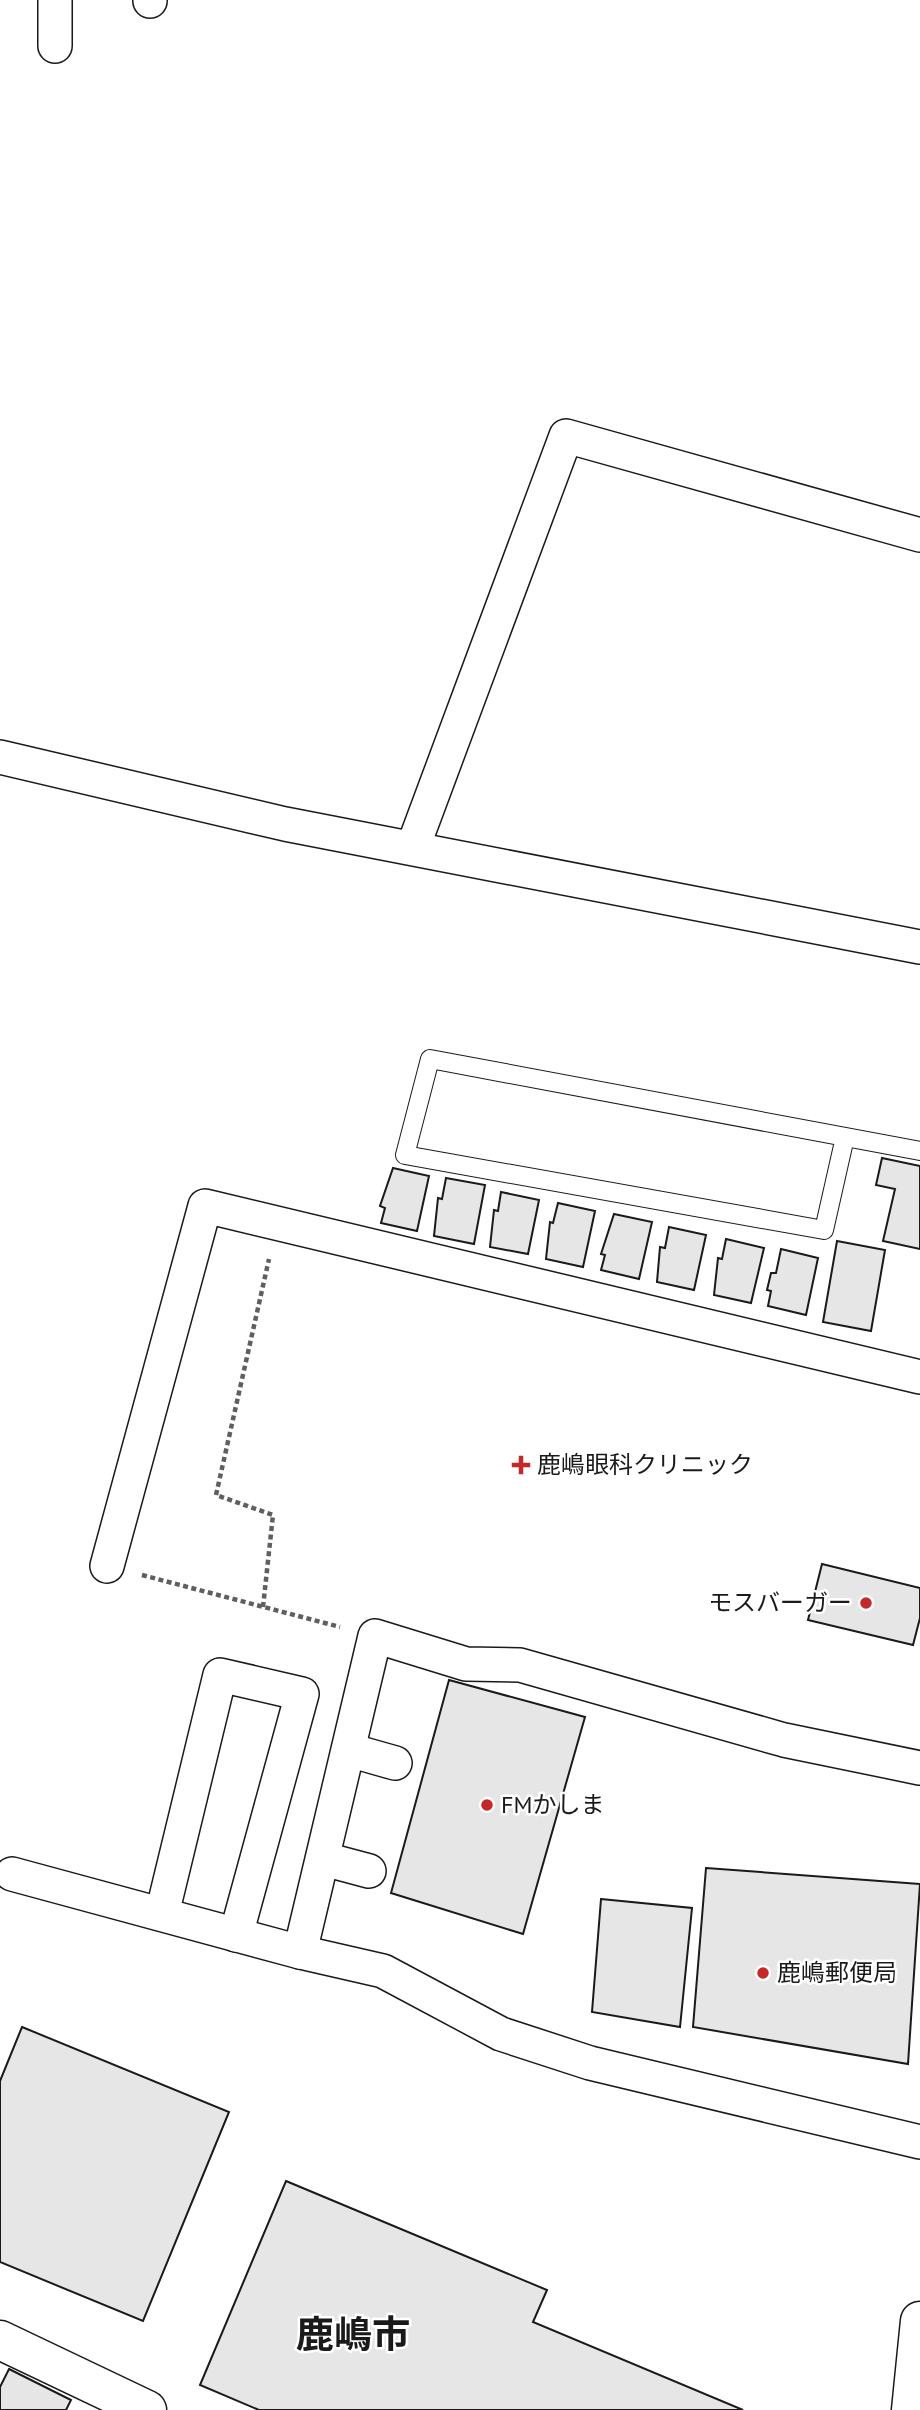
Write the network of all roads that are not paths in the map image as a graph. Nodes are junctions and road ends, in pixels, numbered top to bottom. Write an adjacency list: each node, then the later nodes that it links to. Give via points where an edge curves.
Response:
1 (55, 0): 2 (street)
2 (55, 46)
3 (920, 535): 5 (street, via 566,436)
4 (0, 757): 5 (street, via 285,824)
5 (413, 847): 6 (street)
6 (920, 947)
7 (845, 1137): 7 (lane, via 430,1059 405,1155 824,1230); 8 (lane)
8 (920, 1151)
9 (920, 1377): 10 (street, via 205,1206)
10 (107, 1566)
11 (349, 1751): 12 (street); 13 (street, via 375,1636 466,1664 520,1665 784,1740); 14 (street)
12 (395, 1763)
13 (920, 1768)
14 (324, 1859): 15 (street); 19 (street)
15 (369, 1871)
16 (12, 1874): 17 (street)
17 (162, 1914): 18 (street); 18 (street, via 220,1675 302,1694)
18 (236, 1935): 19 (street)
19 (300, 1952): 20 (street, via 383,1971 501,2034 590,2063)
20 (920, 2142)
21 (920, 2321): 24 (street)
22 (0, 2340): 23 (street)
23 (148, 2410)
24 (911, 2410)

